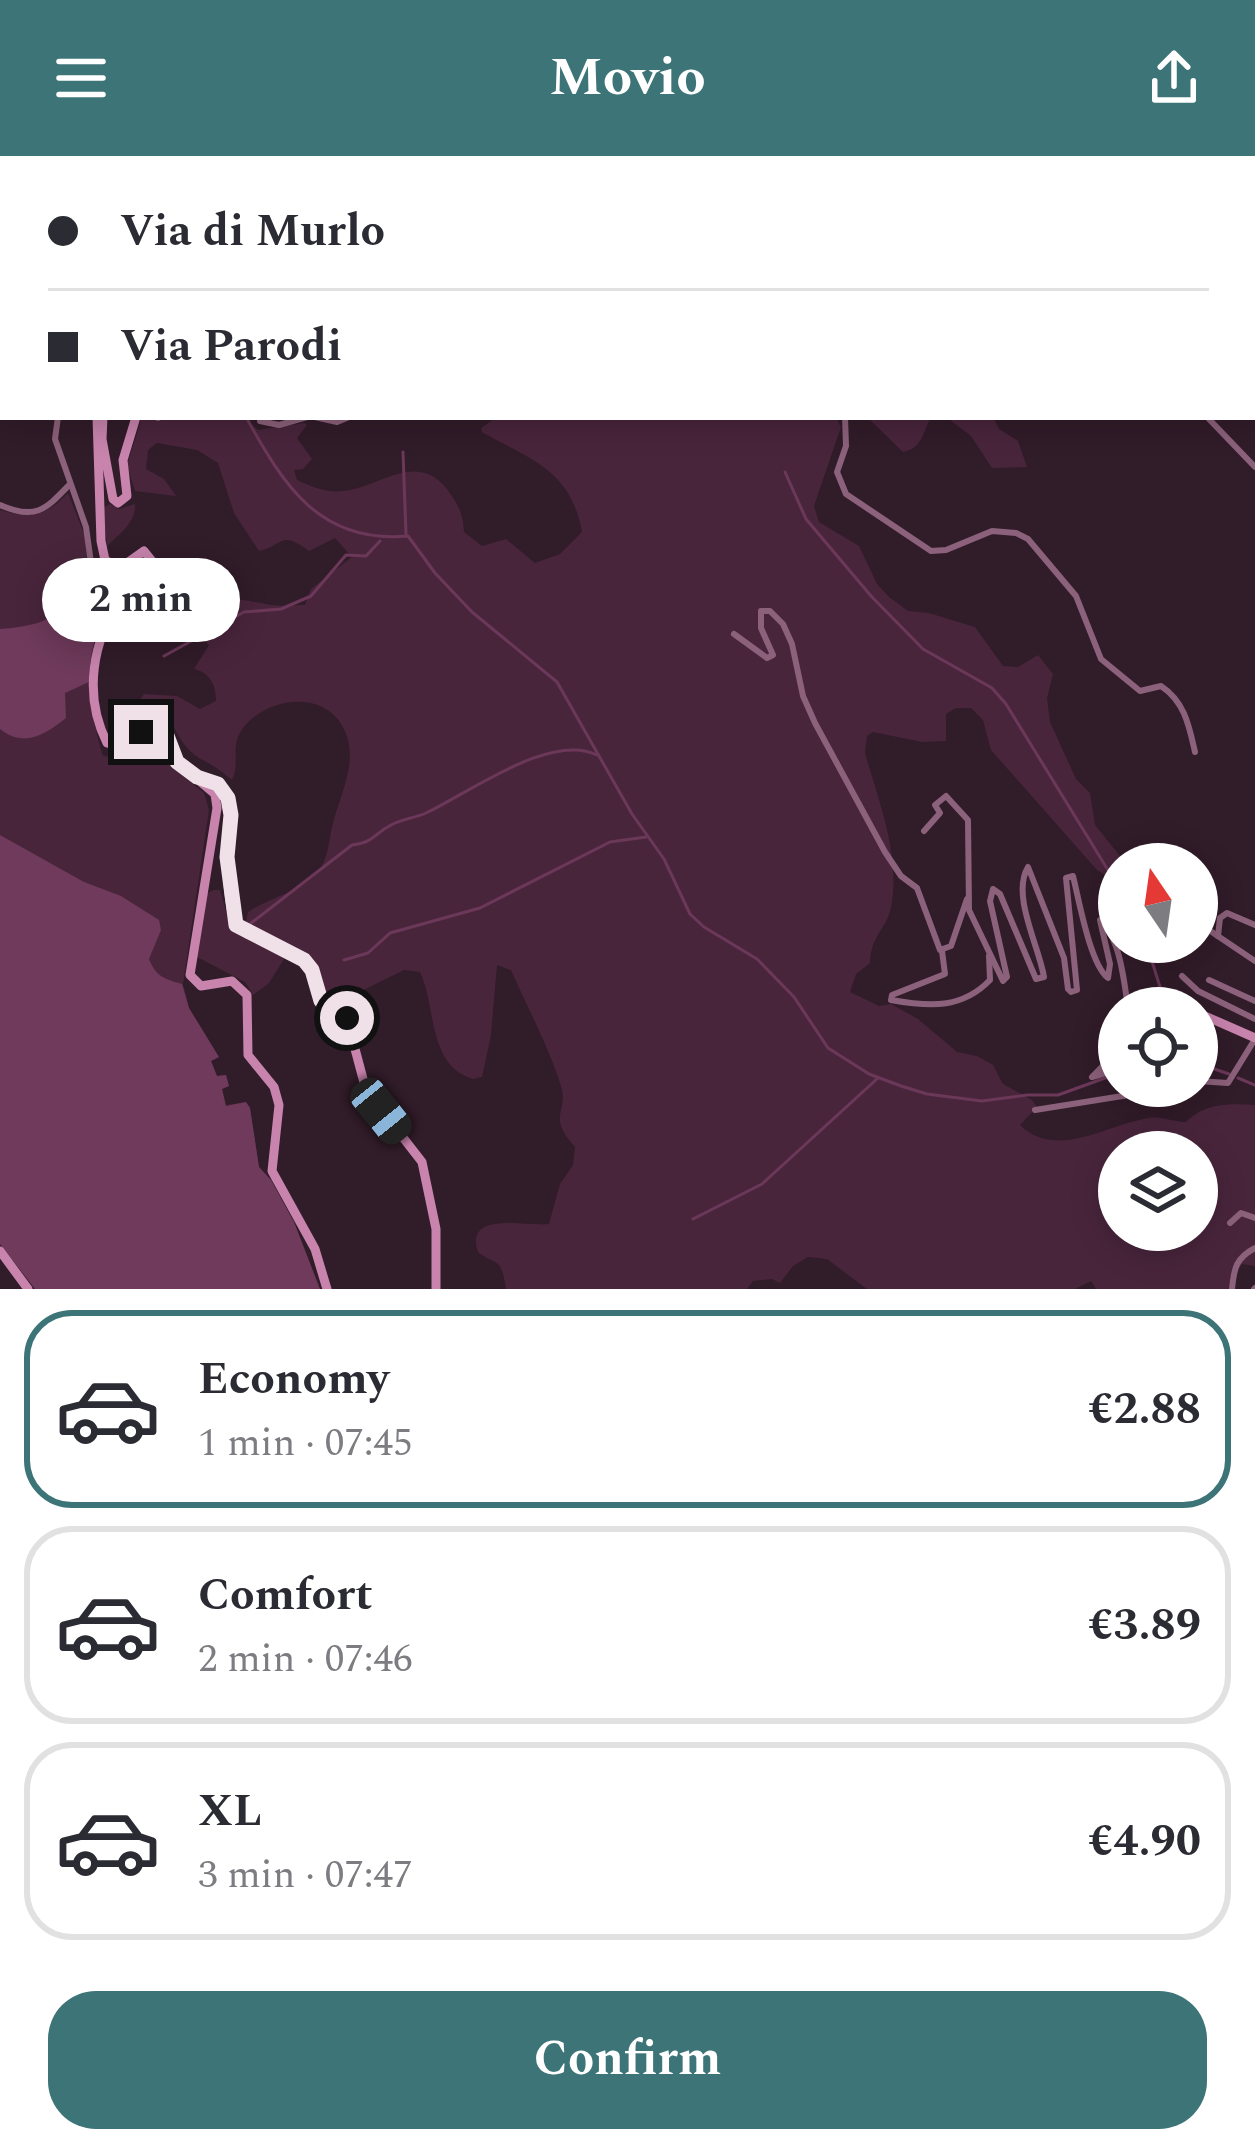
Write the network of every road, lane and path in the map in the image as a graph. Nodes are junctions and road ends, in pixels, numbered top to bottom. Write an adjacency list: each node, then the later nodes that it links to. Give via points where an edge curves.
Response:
1 (58, 420): 10 (street)
2 (100, 420): 4 (street, via 118,503 127,496 124,460)
3 (100, 420): 12 (street)
4 (135, 420)
5 (299, 420): 8 (street)
6 (845, 420): 14 (street, via 837,472 846,494 931,551 992,531 1028,539 1076,596 1100,659 1140,691 1161,686 1177,700)
7 (1210, 420): 9 (street)
8 (260, 421)
9 (1255, 467)
10 (70, 484): 11 (street, via 39,512); 12 (street, via 91,562)
11 (0, 506)
12 (105, 560): 15 (street, via 120,568 144,550 152,561 98,641 94,685 103,736 118,746 159,725 177,762)
13 (734, 634): 21 (street, via 767,658 773,655 761,611 783,624 815,723 885,852 917,888)
14 (1195, 752)
15 (203, 780): 39 (street, via 217,808 190,975 198,986 232,981 247,995 248,1055 279,1105 272,1171); 40 (street, via 221,787 230,806 236,925 311,966 321,1001 347,1018 366,1090 422,1162 436,1229)
16 (924, 831): 17 (street, via 944,797 965,814)
17 (967, 899): 21 (street); 22 (street)
18 (1255, 925): 19 (street, via 1227,913)
19 (1218, 930)
20 (1218, 937): 23 (street)
21 (942, 951): 22 (street, via 945,974 890,998 967,1001 990,980)
22 (989, 956): 26 (street, via 1005,981 994,889 1036,979 1044,977 1028,916 1028,867 1075,991 1071,875 1099,969 1108,978 1099,921)
23 (1255, 961)
24 (1182, 976): 28 (street)
25 (1209, 980): 27 (street)
26 (1124, 987)
27 (1255, 1001)
28 (1255, 1019)
29 (1218, 1022): 30 (street)
30 (1255, 1039): 31 (street, via 1228,1084)
31 (1218, 1083)
32 (1098, 1100): 33 (street)
33 (1035, 1110)
34 (1255, 1218): 35 (street, via 1241,1213)
35 (1230, 1223)
36 (1255, 1248): 41 (street, via 1241,1255)
37 (0, 1251): 38 (street)
38 (28, 1289)
39 (327, 1289)
40 (436, 1289)
41 (1232, 1289)

